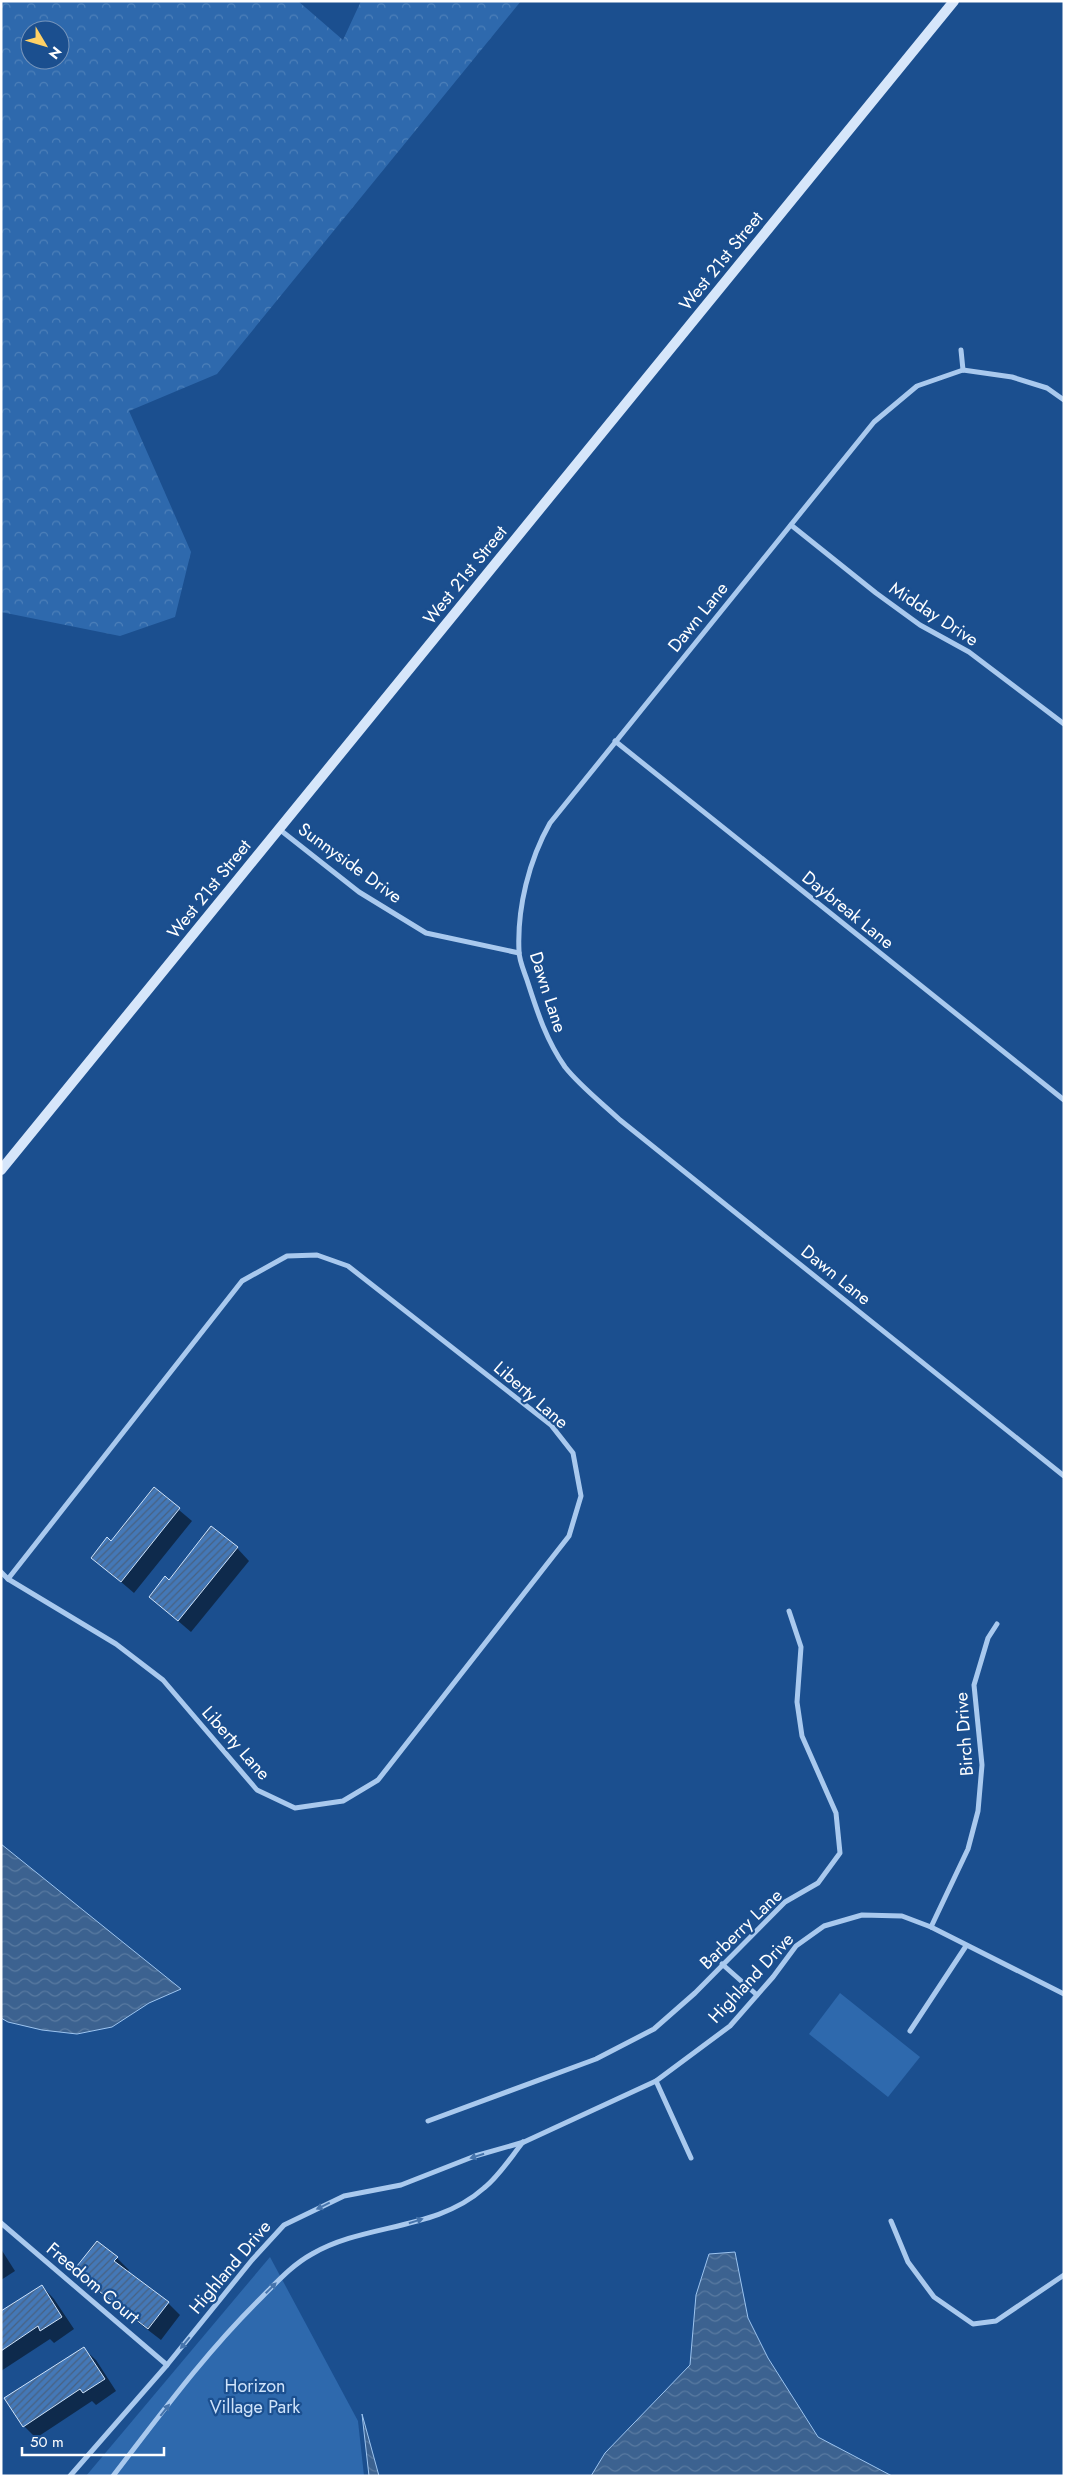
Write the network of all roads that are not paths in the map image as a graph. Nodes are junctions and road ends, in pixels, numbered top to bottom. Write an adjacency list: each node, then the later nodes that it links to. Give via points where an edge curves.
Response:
1 (954, 1): 8 (street, West 21st Street)
2 (961, 350): 3 (street)
3 (963, 370): 4 (street, via 1012,377 1047,388); 5 (street, Dawn Lane, via 916,386 874,422)
4 (1064, 400)
5 (791, 524): 6 (street, Midday Drive, via 876,593 920,625 969,652); 7 (street, Dawn Lane)
6 (1064, 724)
7 (615, 741): 9 (street, Dawn Lane, via 550,823 538,844 521,917); 10 (street, Daybreak Lane)
8 (279, 829): 9 (street, Sunnyside Drive, via 359,892 426,933); 11 (street, West 21st Street)
9 (519, 952): 12 (street, Dawn Lane, via 539,1020 566,1068 613,1113)
10 (1064, 1100)
11 (1, 1170)
12 (1064, 1476)
13 (1, 1572): 15 (street, Liberty Lane)
14 (1, 1576): 15 (street, Liberty Lane)
15 (8, 1578): 15 (street, Liberty Lane, via 116,1644 163,1680 257,1790 295,1808 343,1801 378,1780 569,1536 581,1496 573,1453 551,1425 348,1266 317,1255 287,1256 242,1281)
16 (789, 1611): 20 (street, Barberry Lane, via 801,1647 797,1702 802,1736 836,1813 840,1853 818,1883 785,1902)
17 (997, 1624): 18 (street, Birch Drive, via 988,1638 974,1685 982,1764 978,1811 968,1849)
18 (931, 1927): 19 (street, Highland Drive); 22 (street, Highland Drive, via 902,1916 862,1915 824,1926 796,1946)
19 (966, 1946): 21 (street, Highland Drive); 23 (street)
20 (722, 1964): 22 (street); 25 (street, Barberry Lane, via 654,2029 596,2059)
21 (1064, 1994)
22 (757, 1995): 24 (street, Highland Drive, via 730,2026)
23 (910, 2031)
24 (656, 2081): 26 (street, Highland Drive); 27 (street)
25 (428, 2121)
26 (524, 2142): 31 (street, Highland Drive, one-way to 31, via 474,2156 401,2184 344,2196 284,2225); 33 (street, Highland Drive, one-way to 26, via 239,2319 292,2266 313,2253 350,2239 459,2206 484,2188)
27 (691, 2158)
28 (891, 2221): 30 (street, via 908,2262 934,2297 973,2324 996,2321)
29 (1, 2223): 31 (street, Freedom Court)
30 (1064, 2275)
31 (167, 2364): 32 (street, Highland Drive)
32 (70, 2476)
33 (113, 2476)

